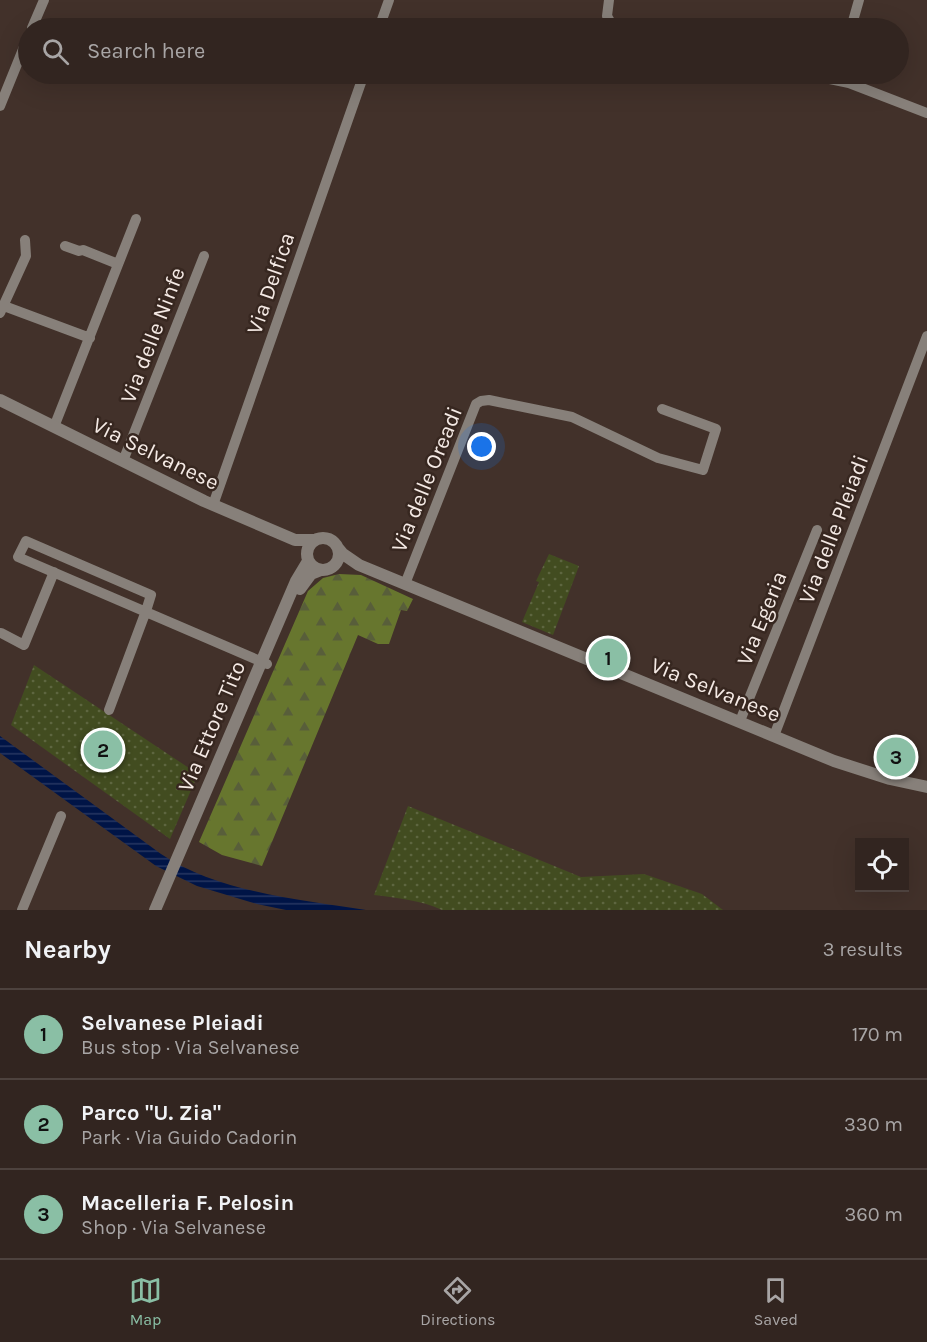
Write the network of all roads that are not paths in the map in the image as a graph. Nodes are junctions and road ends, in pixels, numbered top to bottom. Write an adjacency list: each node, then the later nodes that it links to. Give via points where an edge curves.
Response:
1 (44, 0): 5 (street)
2 (389, 0): 6 (street)
3 (609, 0): 7 (street)
4 (859, 0): 8 (street)
5 (36, 18)
6 (383, 18)
7 (608, 18)
8 (854, 18)
9 (18, 62): 12 (street)
10 (360, 84): 26 (street, Via Delfica)
11 (852, 84): 13 (street)
12 (0, 106)
13 (927, 113)
14 (136, 219): 18 (street)
15 (25, 240): 19 (street, via 26,256)
16 (64, 246): 18 (street)
17 (204, 256): 25 (street, Via delle Ninfe)
18 (118, 264): 21 (street)
19 (2, 309): 21 (street)
20 (927, 336): 42 (street, Via delle Pleiadi)
21 (90, 338): 24 (street)
22 (0, 400): 24 (street, Via Selvanese)
23 (662, 409): 36 (street, Via delle Oreadi, via 716,429 704,470 658,458 572,417 489,400 476,404)
24 (54, 427): 25 (street, Via Selvanese)
25 (123, 461): 26 (street, Via Selvanese)
26 (213, 505): 28 (street, Via Selvanese)
27 (817, 530): 41 (street, Via Egeria)
28 (295, 540): 29 (street, Via Selvanese); 31 (street, Via Selvanese)
29 (315, 540): 30 (street, via 329,539); 31 (street)
30 (338, 548): 32 (street, Via Selvanese); 33 (street, via 338,560)
31 (308, 556): 34 (street, via 311,565); 39 (street, Via Ettore Tito)
32 (359, 565): 33 (street, Via Selvanese); 36 (street, Via Selvanese)
33 (333, 567): 34 (street)
34 (321, 570): 39 (street, Via Ettore Tito, via 311,574 301,586)
35 (54, 572): 37 (street); 37 (street, via 18,557 26,541 152,595); 38 (street, via 24,645)
36 (405, 584): 41 (street, Via Selvanese)
37 (146, 611): 39 (street); 40 (street)
38 (1, 633)
39 (264, 663): 45 (street, Via Ettore Tito)
40 (109, 710)
41 (740, 721): 42 (street, Via Selvanese)
42 (774, 735): 43 (street, Via Selvanese, via 860,770)
43 (927, 787)
44 (61, 816): 46 (street)
45 (170, 884): 47 (street, Via Ettore Tito); 48 (street, Via Ettore Tito)
46 (22, 910)
47 (155, 910)
48 (163, 910)

